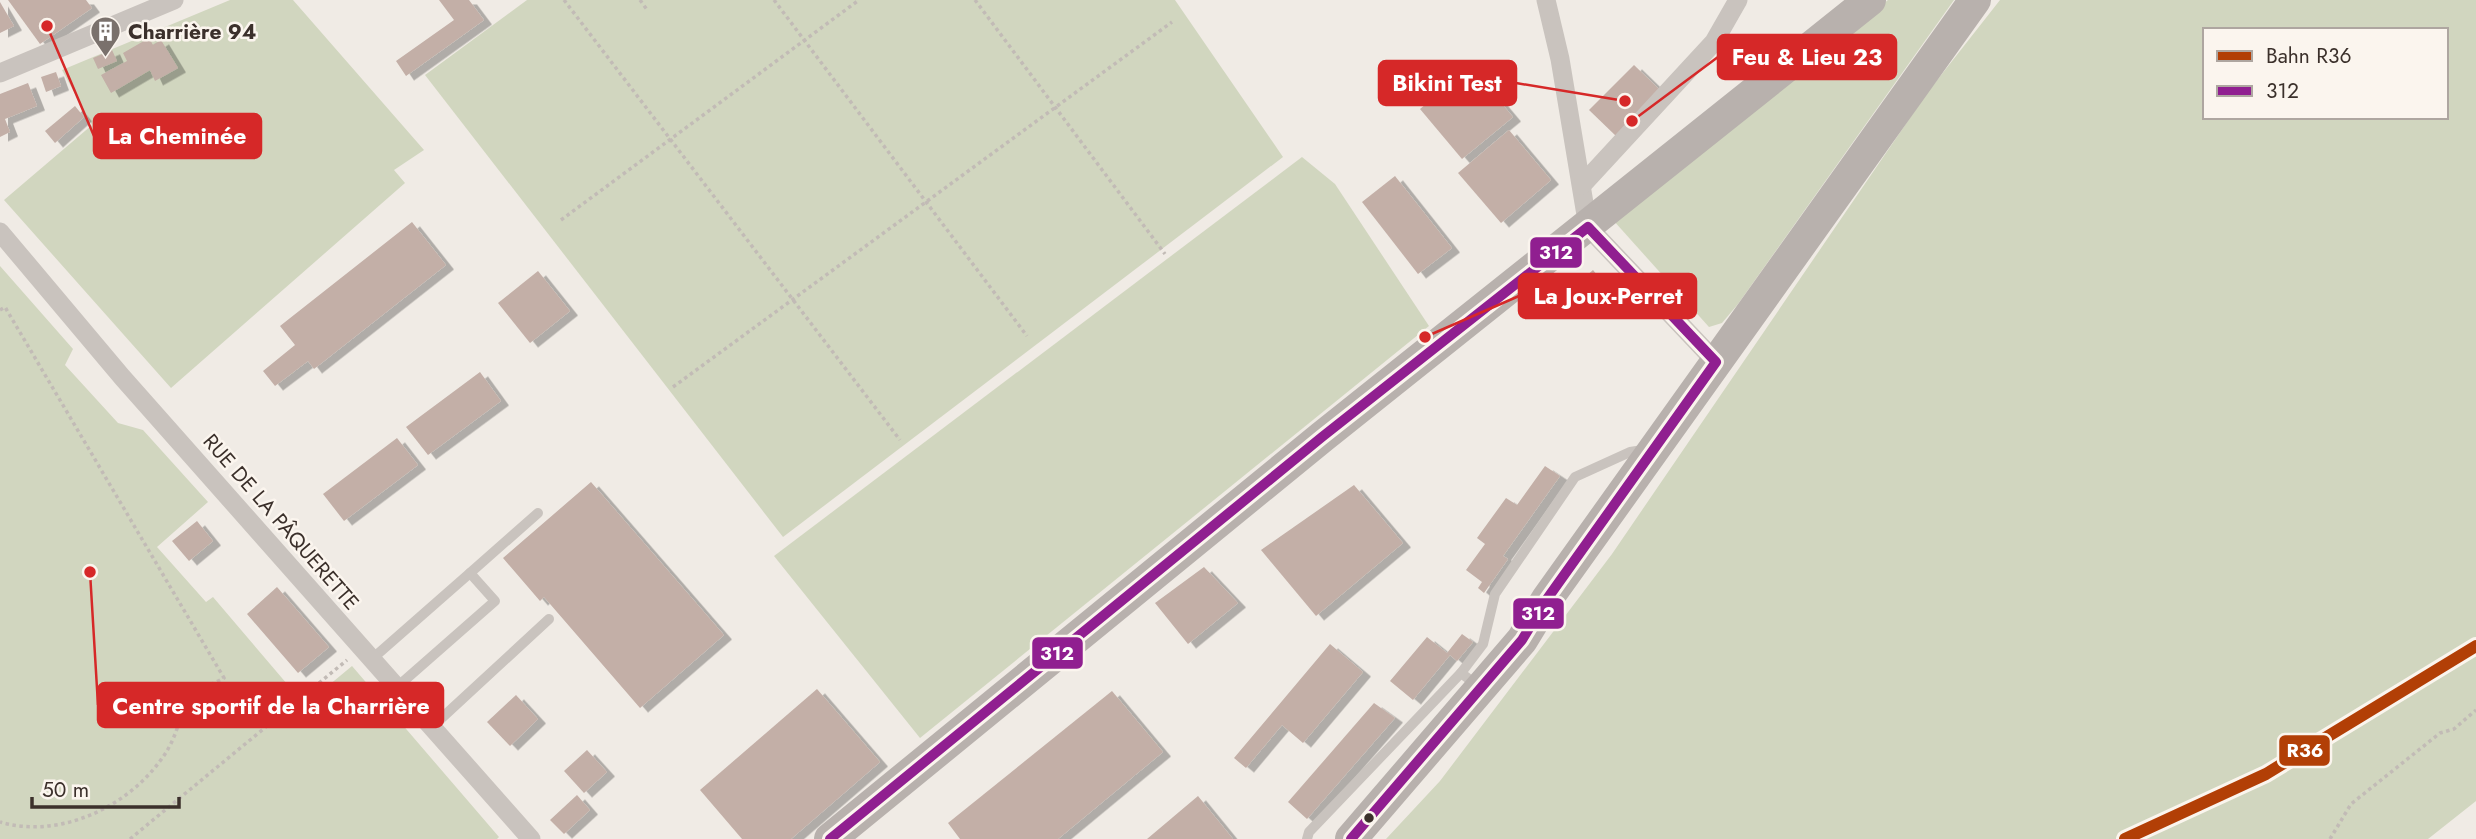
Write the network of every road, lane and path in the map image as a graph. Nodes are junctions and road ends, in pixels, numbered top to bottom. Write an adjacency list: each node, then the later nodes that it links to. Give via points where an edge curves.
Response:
1 (174, 0): 14 (street)
2 (564, 0): 16 (path)
3 (639, 0): 11 (path)
4 (774, 0): 13 (path)
5 (859, 0): 13 (path)
6 (975, 0): 15 (path)
7 (1546, 0): 17 (street)
8 (1738, 0): 17 (street, via 1714,42)
9 (1870, 0): 20 (main road)
10 (1975, 0): 26 (main road)
11 (648, 11)
12 (1172, 22): 15 (path)
13 (804, 40): 16 (path); 18 (path)
14 (0, 73)
15 (1055, 107): 18 (path); 22 (path)
16 (669, 140): 19 (path); 23 (path)
17 (1582, 185): 20 (street)
18 (927, 203): 23 (path); 25 (path)
19 (561, 220)
20 (1588, 227): 26 (street); 41 (main road)
21 (0, 232): 33 (street, RUE DE LA PÂQUERETTE)
22 (1164, 254)
23 (794, 299): 27 (path); 28 (path)
24 (0, 310): 38 (path, via 5,307 224,678 186,697 176,734 160,761 134,789 99,812 62,826 23,830)
25 (1027, 336)
26 (1716, 362): 29 (main road)
27 (673, 387)
28 (900, 440)
29 (1655, 449): 34 (main road, via 1522,640); 34 (lane, via 1630,452 1575,477 1495,594)
30 (538, 513): 31 (lane)
31 (470, 573): 33 (lane); 35 (lane, via 495,601)
32 (549, 619): 37 (lane)
33 (367, 653): 35 (street, RUE DE LA PÂQUERETTE); 39 (path)
34 (1470, 681): 42 (lane, via 1309,832); 43 (main road)
35 (397, 687): 37 (street, RUE DE LA PÂQUERETTE)
36 (2476, 710): 44 (path, via 2351,804)
37 (432, 727): 40 (street, RUE DE LA PÂQUERETTE)
38 (0, 822)
39 (130, 839)
40 (531, 839)
41 (830, 839)
42 (1307, 839)
43 (1351, 839)
44 (2330, 839)

